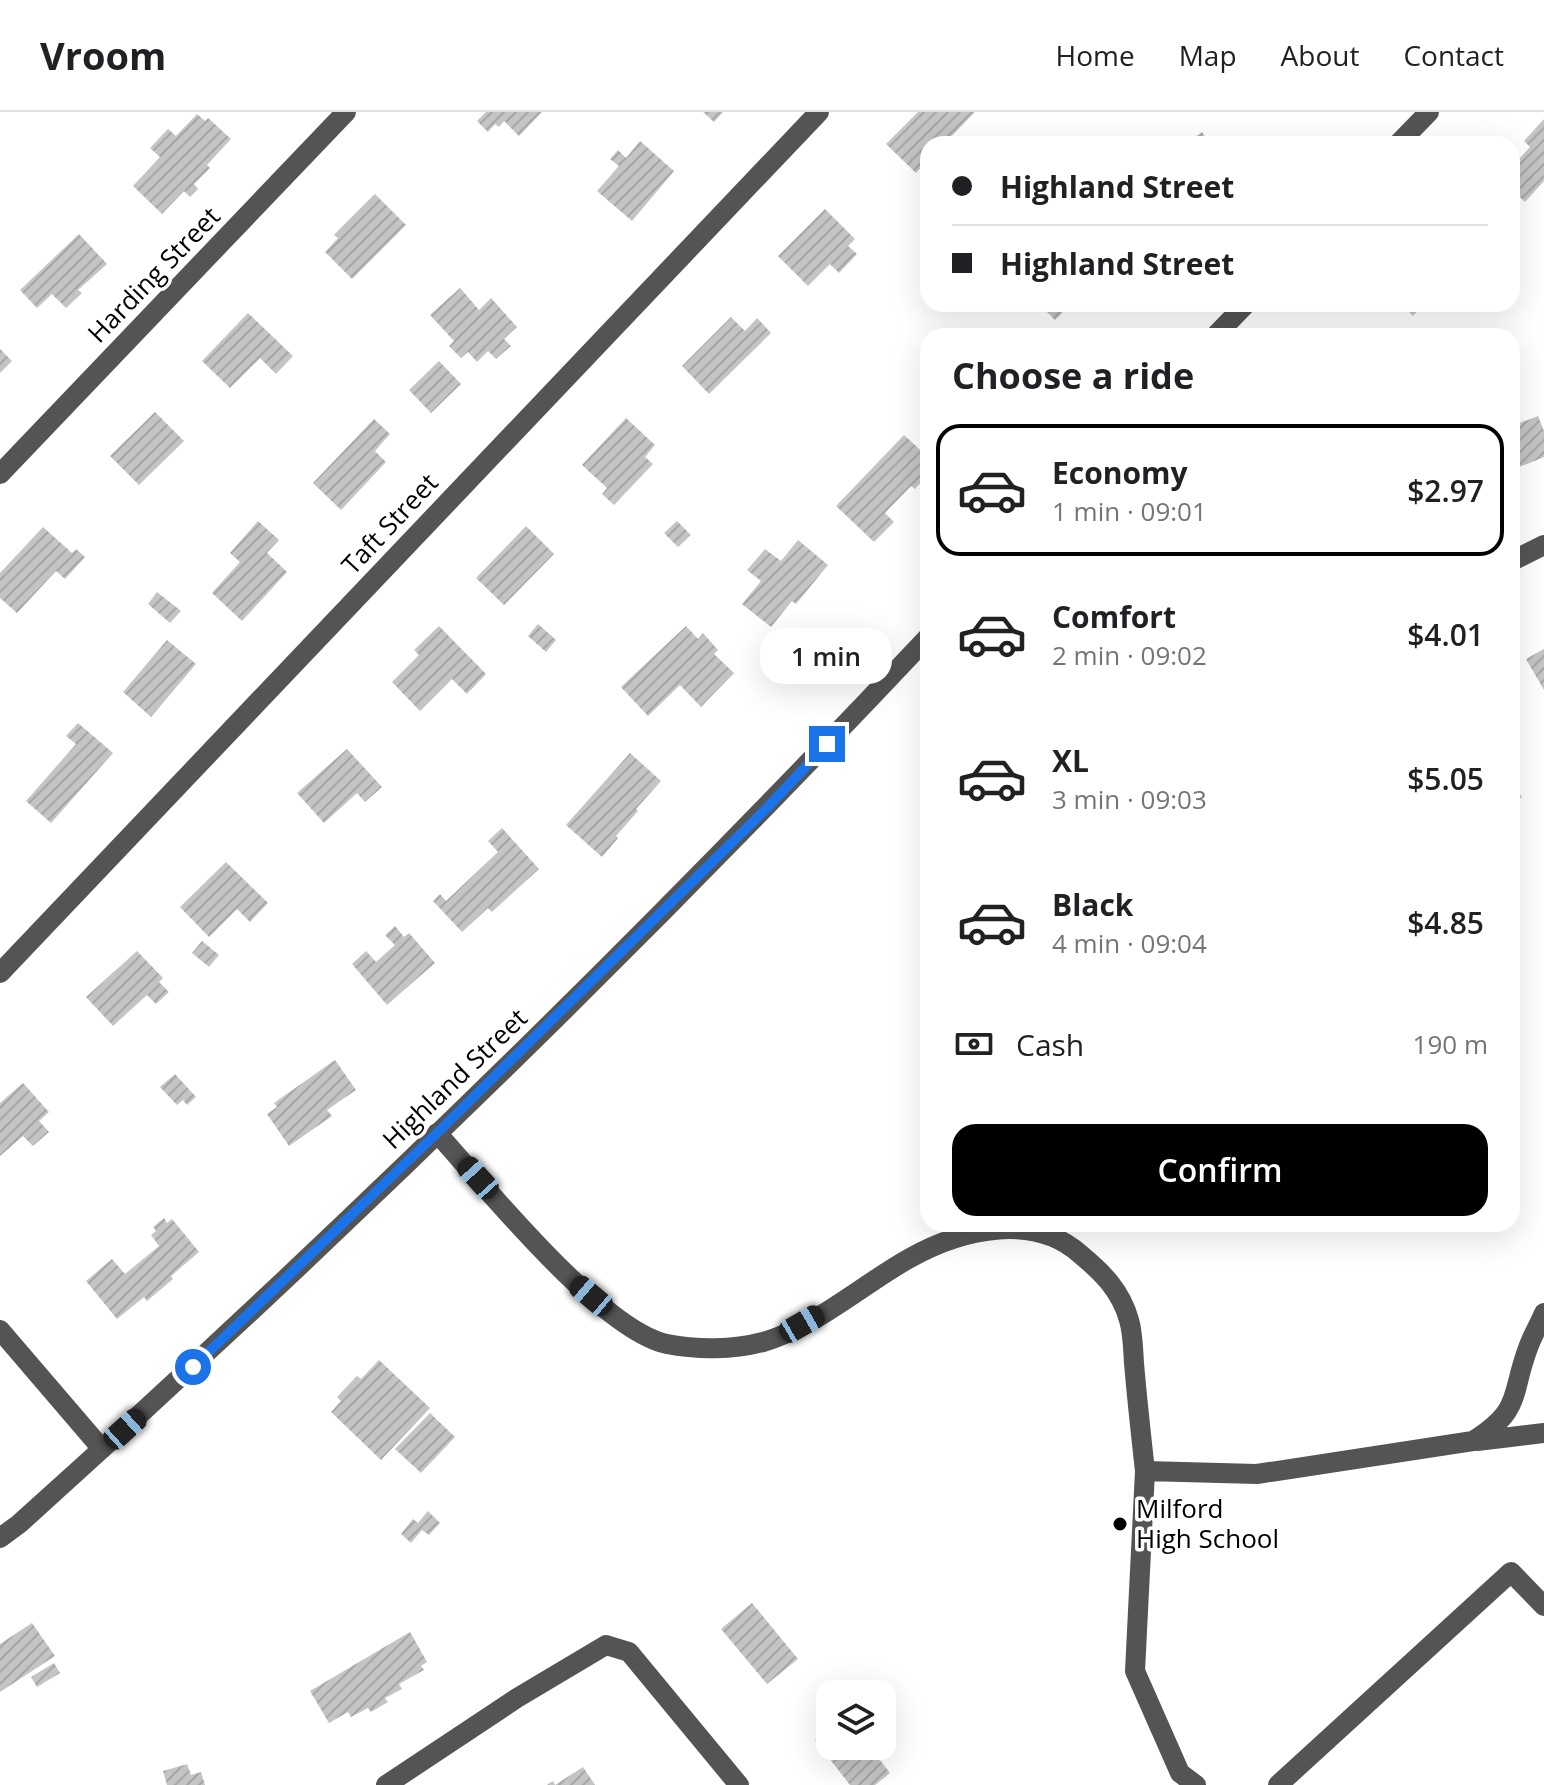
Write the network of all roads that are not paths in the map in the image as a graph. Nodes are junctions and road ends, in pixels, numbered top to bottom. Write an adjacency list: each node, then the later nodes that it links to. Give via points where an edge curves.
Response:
1 (346, 112): 7 (street, Harding Street)
2 (819, 112): 11 (street, Taft Street)
3 (1429, 112): 4 (street)
4 (1406, 136)
5 (1238, 312): 6 (street)
6 (1223, 328)
7 (0, 474)
8 (1544, 545): 9 (street)
9 (1520, 557)
10 (920, 645): 12 (street, Highland Street, via 767,808)
11 (0, 973)
12 (437, 1133): 13 (street, via 573,1280 629,1328 664,1344 701,1349 764,1342 911,1257); 19 (street, Highland Street)
13 (985, 1232)
14 (1040, 1232): 20 (street, via 1074,1248 1110,1279 1130,1321)
15 (1544, 1313): 18 (street, via 1513,1405 1495,1427)
16 (0, 1330): 19 (street)
17 (1539, 1439): 18 (street)
18 (1473, 1441): 20 (street, via 1257,1474)
19 (102, 1449): 21 (street, Highland Street)
20 (1145, 1471): 25 (street, via 1135,1671 1180,1773)
21 (0, 1538)
22 (1544, 1606): 26 (street, via 1511,1572)
23 (386, 1785): 24 (street, via 606,1645 629,1652)
24 (739, 1785)
25 (1196, 1785)
26 (1278, 1785)

